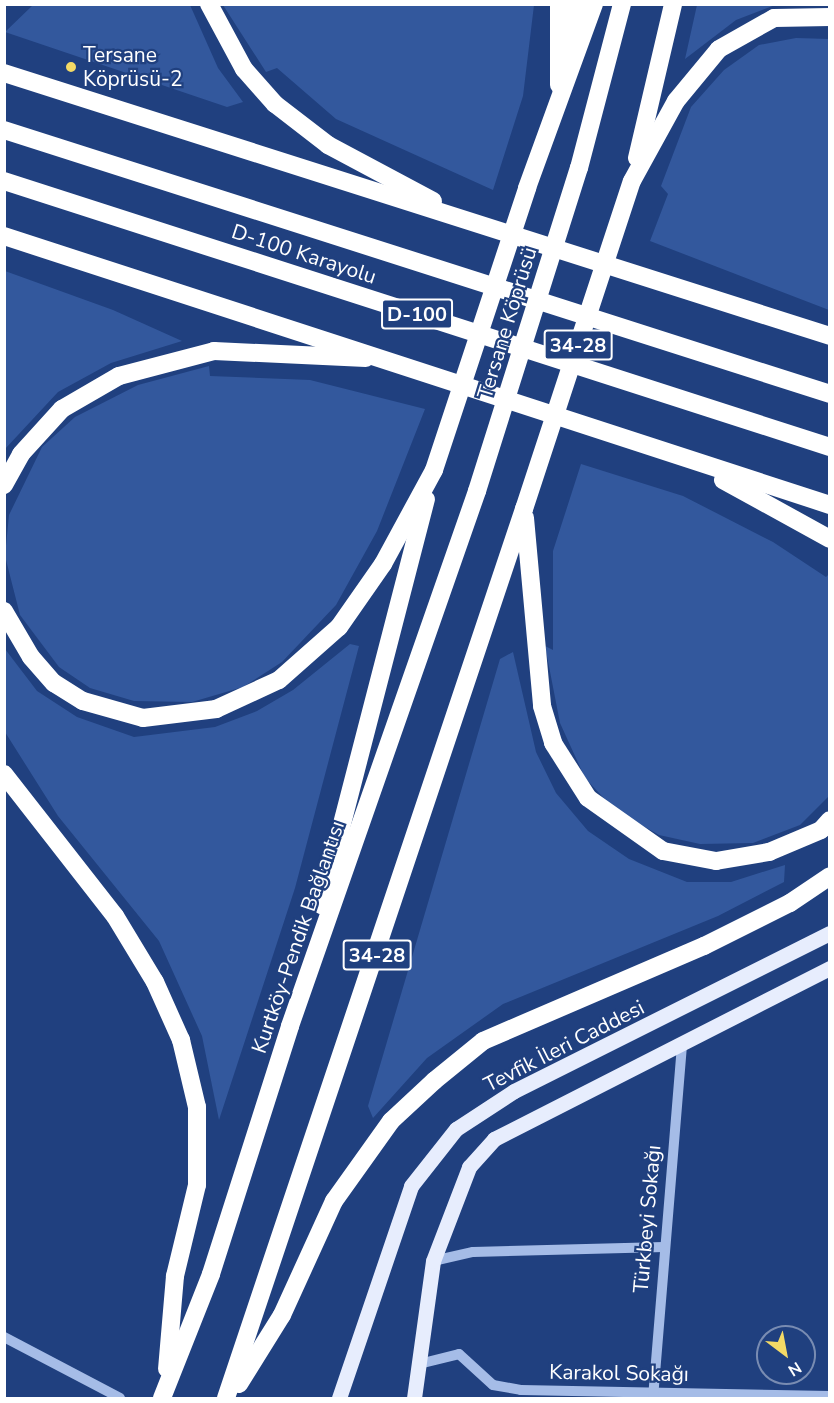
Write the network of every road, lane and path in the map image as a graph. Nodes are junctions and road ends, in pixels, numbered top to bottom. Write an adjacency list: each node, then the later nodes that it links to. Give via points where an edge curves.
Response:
1 (208, 4): 13 (highway, via 244,69 275,104 328,146)
2 (559, 4): 9 (highway)
3 (576, 4): 9 (highway)
4 (594, 4): 9 (highway)
5 (622, 4): 22 (highway, Tersane Köprüsü / 34-28, bridge, via 579,168)
6 (673, 4): 12 (highway, 34-28)
7 (830, 17): 12 (highway, via 774,18 719,49 676,101)
8 (4, 73): 13 (highway)
9 (559, 92): 20 (highway, bridge)
10 (4, 130): 17 (highway, D-100 Karayolu / D-100)
11 (4, 181): 18 (highway, D-100 Karayolu / D-100)
12 (632, 181): 24 (highway, 34-28, bridge)
13 (460, 217): 15 (highway)
14 (4, 236): 16 (highway)
15 (830, 336)
16 (391, 360): 19 (highway); 21 (highway, via 214,351 119,376 62,409 21,454)
17 (830, 394)
18 (830, 447)
19 (685, 459): 23 (highway); 25 (highway)
20 (434, 470): 26 (highway, via 383,564 339,627 279,680 216,709 143,718 83,701 54,683 31,657); 32 (highway)
21 (4, 485)
22 (477, 491): 32 (highway, Kurtköy-Pendik Bağlantısı / 34-28)
23 (830, 505)
24 (524, 509): 28 (highway, via 542,706 553,743 588,798 663,851 716,861 769,852 821,830); 42 (highway, 34-28)
25 (830, 539)
26 (4, 611)
27 (4, 774): 38 (highway, via 115,916 155,982 181,1040 197,1107 196,1185 175,1276)
28 (830, 820)
29 (830, 876): 42 (highway, via 790,903 704,946 483,1041 434,1081 391,1121 334,1201 282,1315)
30 (830, 933): 43 (main road, Tevfik İleri Caddesi, via 514,1091 456,1129 411,1186)
31 (830, 968): 33 (main road)
32 (290, 1026): 38 (highway, Kurtköy-Pendik Bağlantısı / 34-28, via 211,1274)
33 (682, 1043): 34 (street, Türkbeyi Sokağı); 35 (main road, via 494,1139 469,1167)
34 (664, 1246): 35 (street, via 473,1252); 39 (street, Türkbeyi Sokağı)
35 (433, 1261): 37 (main road)
36 (4, 1337): 41 (street)
37 (423, 1362): 39 (street, Karakol Sokağı, via 459,1354 493,1385 521,1390); 44 (main road)
38 (164, 1393)
39 (653, 1395): 40 (street, Karakol Sokağı)
40 (830, 1396)
41 (120, 1398)
42 (228, 1398)
43 (339, 1398)
44 (414, 1398)

